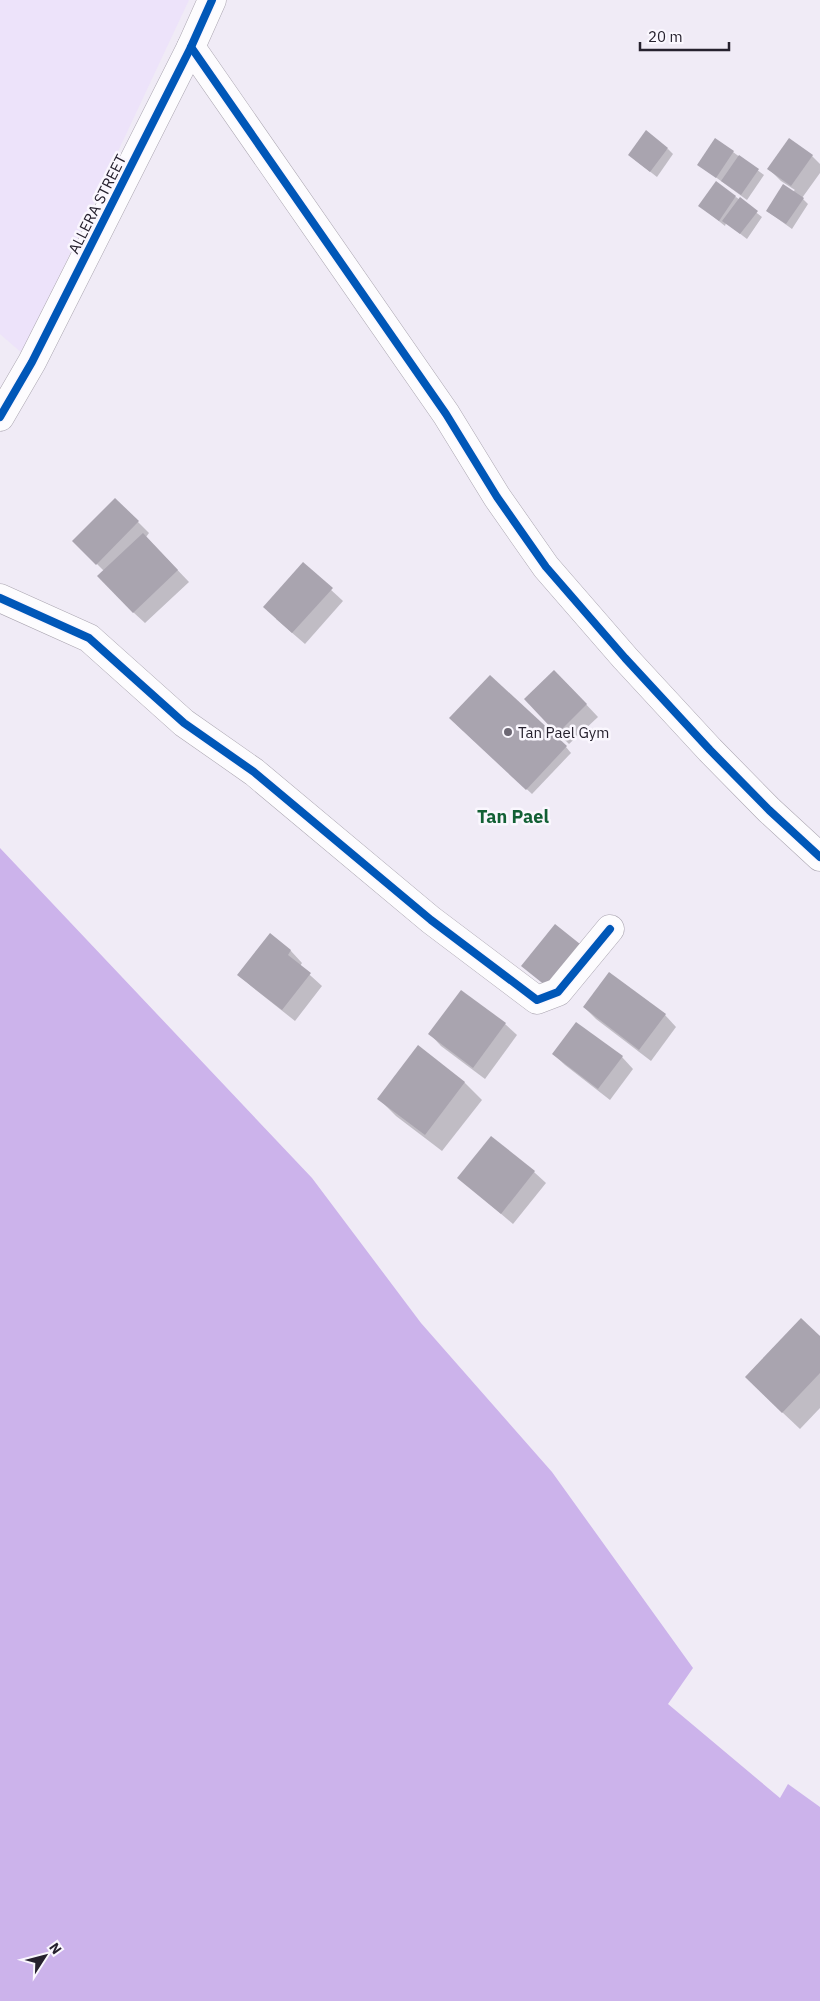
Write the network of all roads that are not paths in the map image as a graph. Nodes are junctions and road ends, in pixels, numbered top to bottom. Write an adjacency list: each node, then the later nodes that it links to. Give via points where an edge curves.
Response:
1 (212, 0): 2 (street, ALLERA STREET)
2 (191, 47): 3 (street, ALLERA STREET, via 32,362); 5 (street, via 446,414 546,567 710,750)
3 (0, 417)
4 (0, 598): 6 (street, via 89,638 184,723 254,772 431,920 537,1000 558,992)
5 (820, 857)
6 (610, 929)

